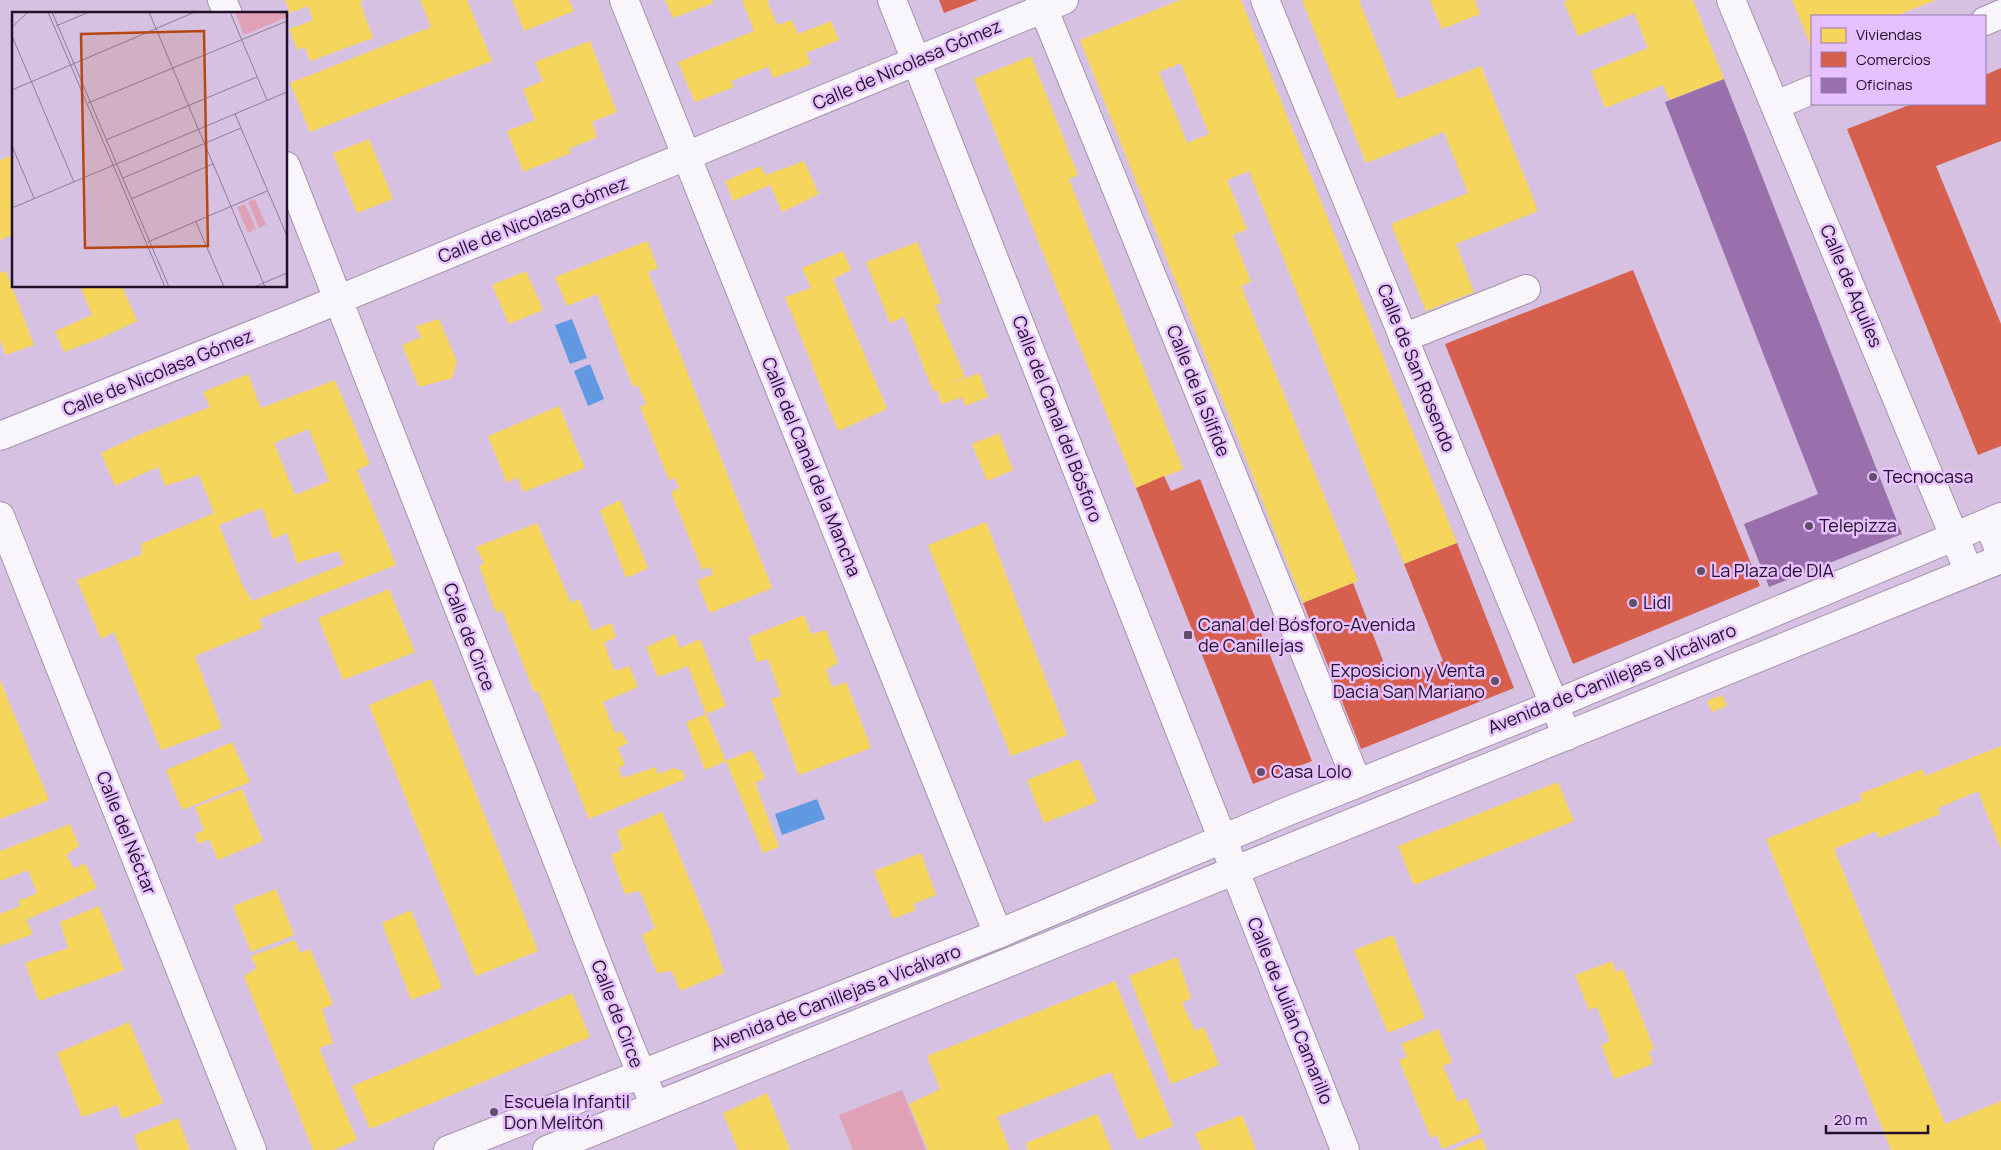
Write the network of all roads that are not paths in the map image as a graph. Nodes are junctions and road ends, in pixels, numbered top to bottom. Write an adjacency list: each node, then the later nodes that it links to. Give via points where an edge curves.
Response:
1 (222, 0): 7 (street)
2 (624, 0): 13 (street, Calle del Canal de la Mancha)
3 (892, 0): 10 (street, Calle del Canal del Bósforo)
4 (1265, 0): 17 (street, Calle de San Rosendo)
5 (1731, 0): 12 (street, Calle de Aquiles)
6 (1049, 2): 10 (street, Calle de Nicolasa Gómez); 27 (street, Calle de la Sílfide)
7 (227, 12)
8 (2001, 14): 9 (street)
9 (1986, 21)
10 (917, 62): 13 (street, Calle de Nicolasa Gómez); 28 (street, Calle del Canal del Bósforo)
11 (1811, 90): 12 (street)
12 (1776, 105): 21 (street, Calle de Aquiles)
13 (686, 157): 16 (street, Calle de Nicolasa Gómez); 30 (street, Calle del Canal de la Mancha)
14 (288, 171): 16 (street, Calle de Circe)
15 (1526, 289): 17 (street)
16 (337, 300): 18 (street, Calle de Nicolasa Gómez); 31 (street, Calle de Circe)
17 (1403, 338): 25 (street, Calle de San Rosendo)
18 (0, 436)
19 (0, 516): 33 (street, Calle del Néctar)
20 (1995, 520): 21 (street, Avenida de Canillejas a Vicálvaro); 22 (street)
21 (1955, 536): 24 (street, Calle de Aquiles); 25 (street, Avenida de Canillejas a Vicálvaro)
22 (2001, 554)
23 (2001, 559): 24 (street, Avenida de Canillejas a Vicálvaro)
24 (1969, 572): 26 (street, Avenida de Canillejas a Vicálvaro)
25 (1553, 705): 26 (street, Calle de San Rosendo); 27 (street, Avenida de Canillejas a Vicálvaro)
26 (1567, 736): 29 (street, Avenida de Canillejas a Vicálvaro)
27 (1356, 782): 28 (street, Avenida de Canillejas a Vicálvaro)
28 (1222, 838): 29 (street); 30 (street, Avenida de Canillejas a Vicálvaro)
29 (1234, 872): 32 (street, Avenida de Canillejas a Vicálvaro); 36 (street, Calle de Julián Camarillo)
30 (998, 934): 31 (street, Avenida de Canillejas a Vicálvaro)
31 (641, 1074): 32 (street, Calle de Circe); 34 (street, Avenida de Canillejas a Vicálvaro)
32 (655, 1106): 35 (street, Avenida de Canillejas a Vicálvaro)
33 (252, 1150)
34 (448, 1150)
35 (547, 1150)
36 (1345, 1150)

